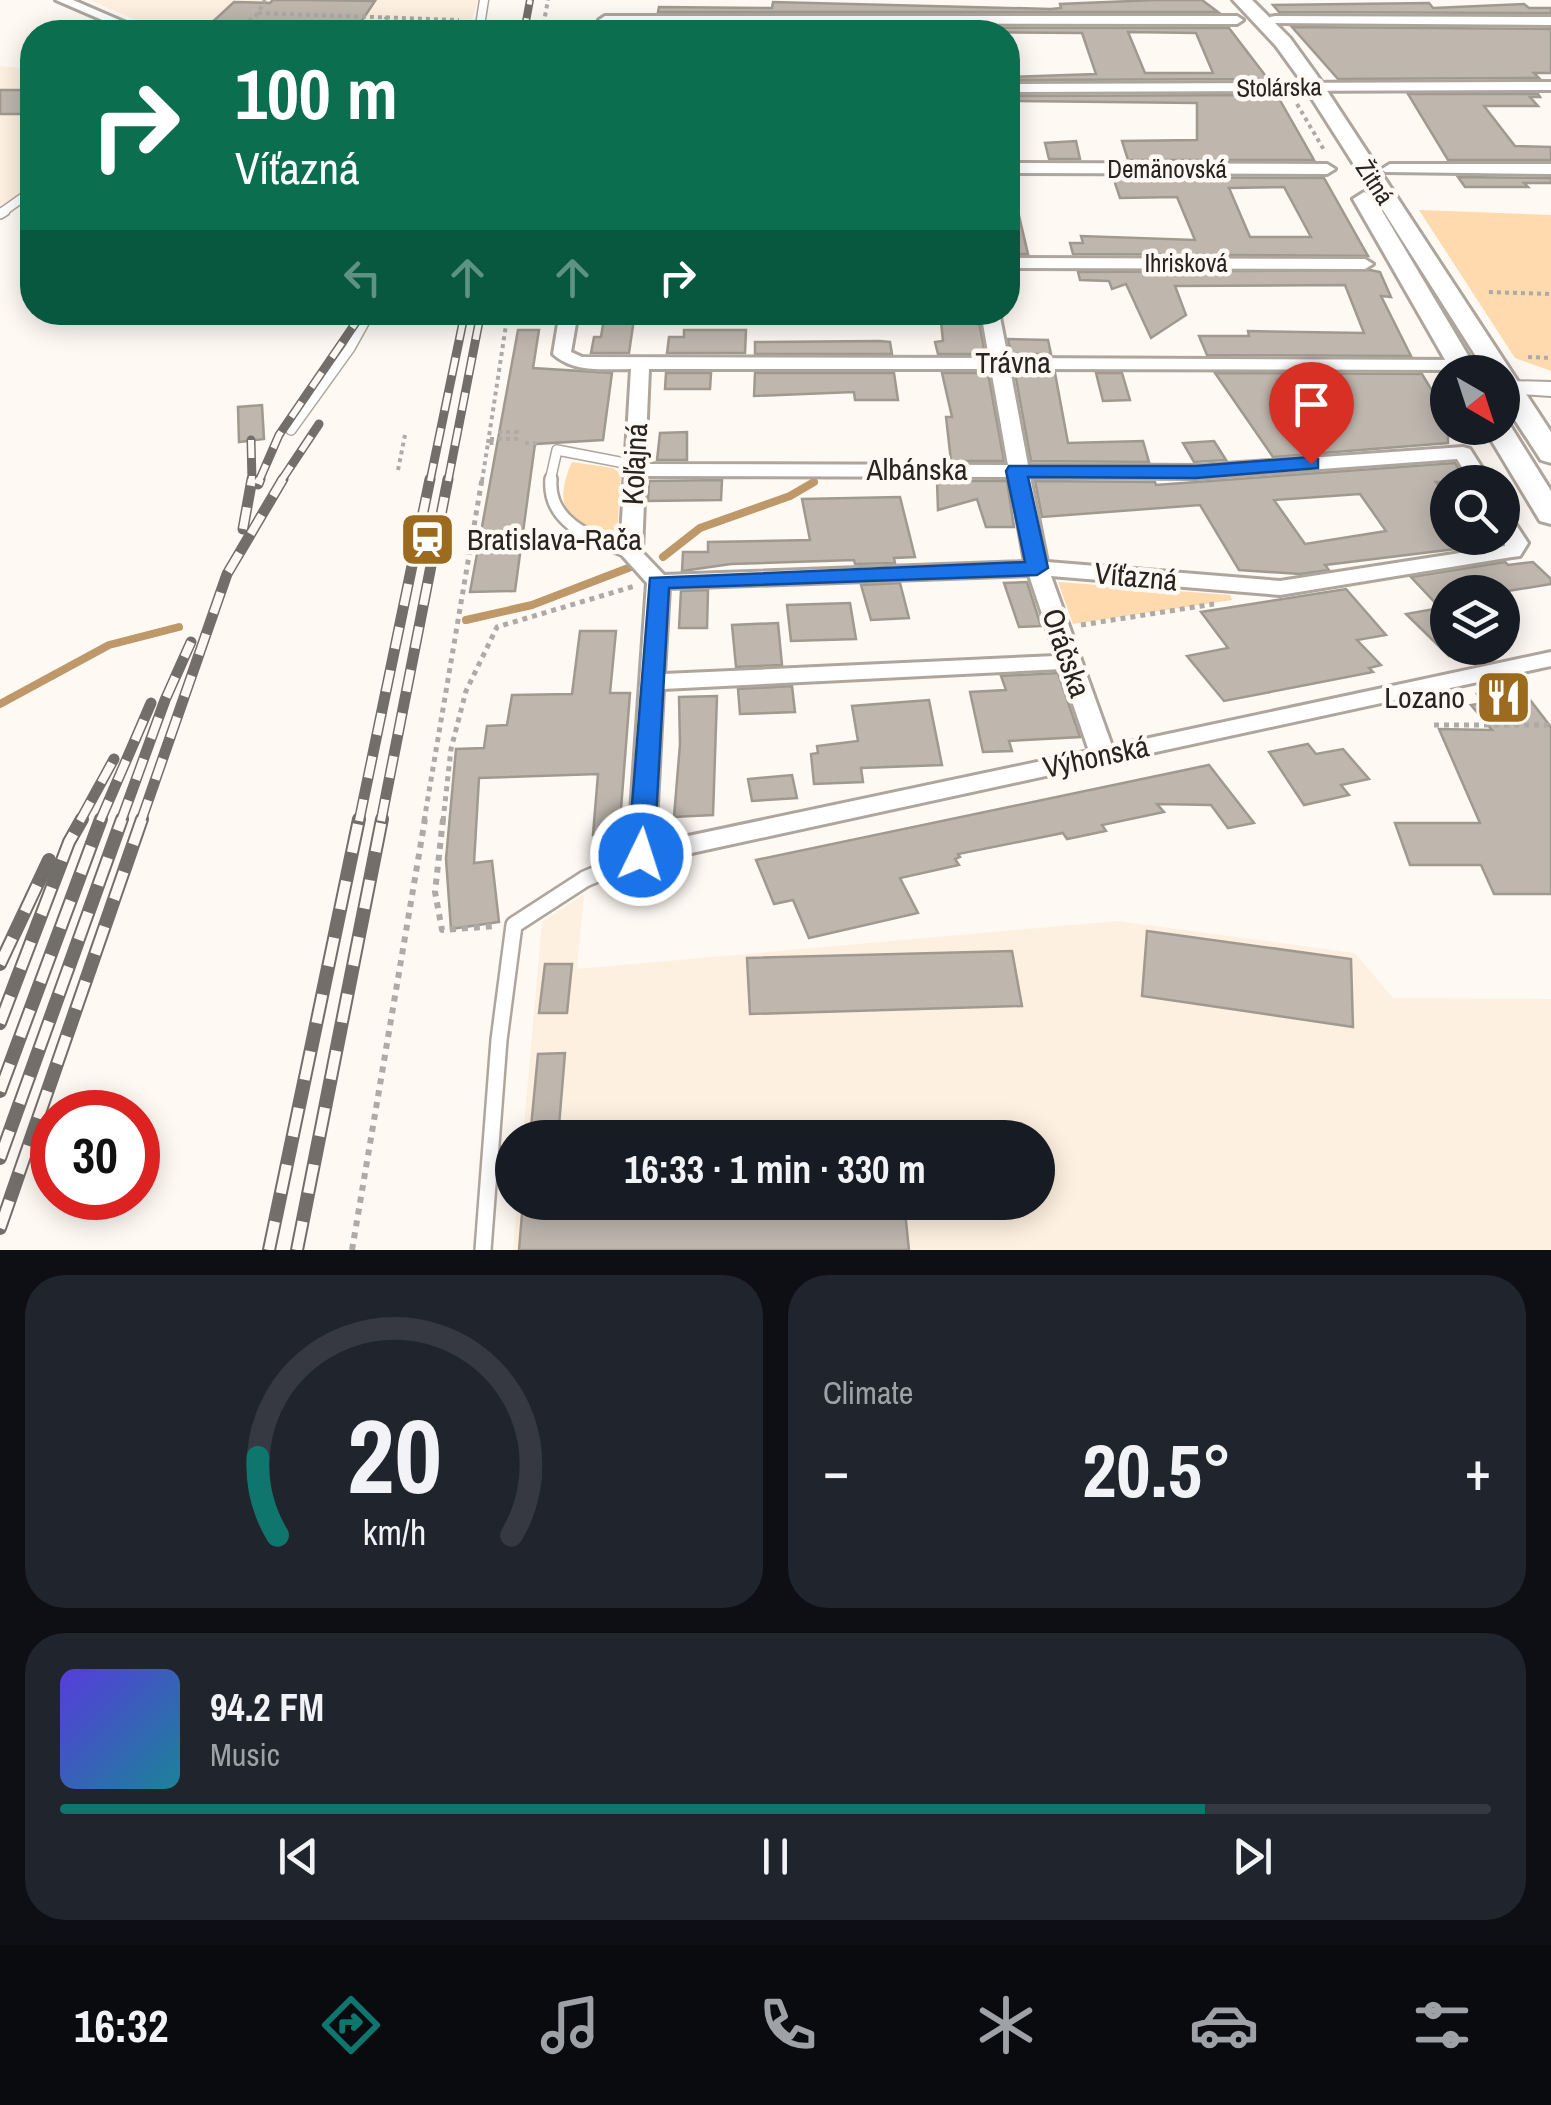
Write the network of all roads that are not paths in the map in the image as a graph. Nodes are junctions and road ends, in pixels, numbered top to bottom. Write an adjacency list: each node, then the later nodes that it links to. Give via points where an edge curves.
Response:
1 (62, 0): 4 (street)
2 (1227, 0): 9 (main road, Žitná)
3 (1240, 10): 7 (street); 9 (main road, Žitná, via 1283,42)
4 (111, 20)
5 (1275, 20): 6 (street)
6 (1551, 20)
7 (1020, 22)
8 (1551, 86): 9 (street, Stolárska)
9 (1307, 87): 10 (street, Stolárska); 20 (main road, Žitná); 21 (main road, Žitná)
10 (1020, 88)
11 (1020, 168): 12 (street, Demänovská)
12 (1327, 169)
13 (1390, 169): 14 (street)
14 (1551, 169)
15 (1020, 263): 16 (street, Ihrisková)
16 (1365, 264)
17 (363, 325): 28 (lane)
18 (567, 325): 22 (street, Trávna, via 567,359)
19 (993, 325): 23 (street, Oráčska)
20 (1459, 355)
21 (1484, 355)
22 (640, 362): 23 (street, Trávna); 32 (street, Koľajná)
23 (1000, 363): 24 (street, Trávna); 33 (street, Oráčska)
24 (1430, 369)
25 (1520, 385): 26 (street)
26 (1551, 388)
27 (1520, 409): 30 (main road, Žitná)
28 (290, 430)
29 (1508, 445): 34 (main road)
30 (1551, 454)
31 (1471, 465): 33 (street, Albánska, via 1463,452 1196,472)
32 (635, 467): 33 (street, Albánska); 35 (street, Koľajná); 35 (lane, via 558,450 550,492 560,516)
33 (1016, 471): 37 (street, Oráčska)
34 (1551, 516)
35 (631, 553): 38 (street)
36 (1487, 555): 37 (street, Víťazná, via 1280,588)
37 (1037, 568): 38 (street, Víťazná); 40 (street, Oráčska)
38 (658, 582): 41 (street)
39 (1551, 659): 42 (street, Výhonská)
40 (1069, 662): 41 (street); 42 (street, Oráčska)
41 (654, 682): 43 (street)
42 (1103, 756): 43 (street, Výhonská)
43 (641, 855): 44 (lane, via 585,879 514,925)
44 (483, 1250)

